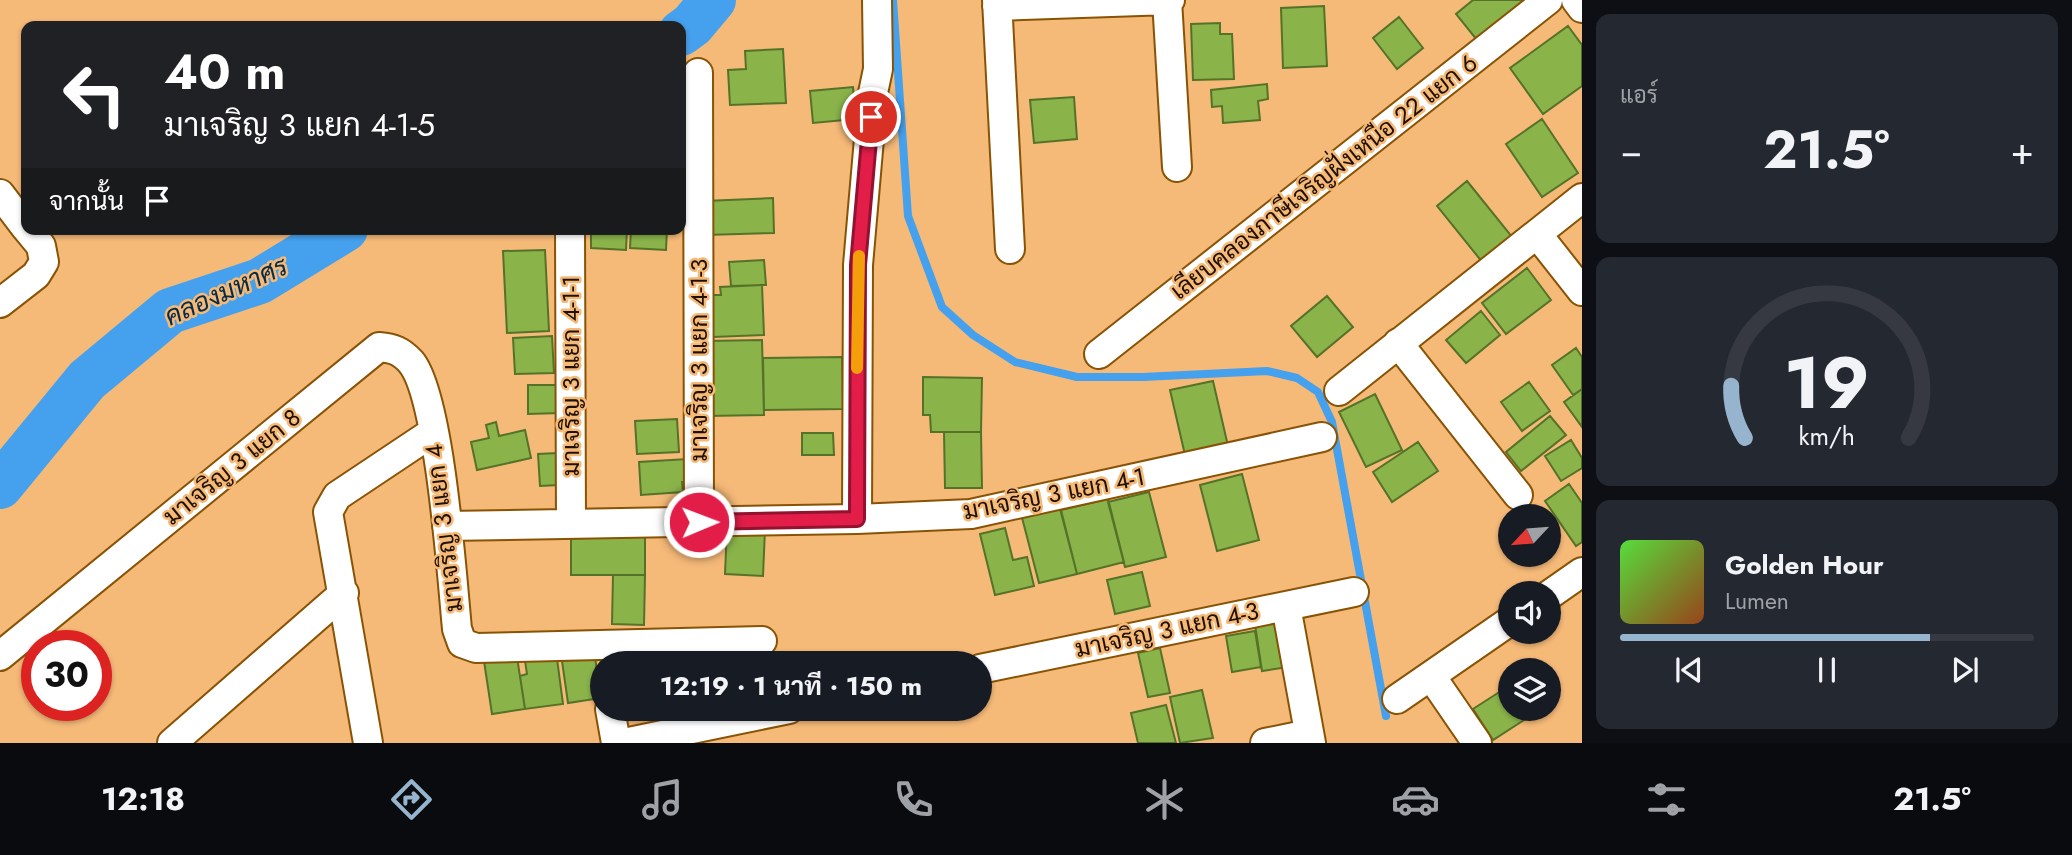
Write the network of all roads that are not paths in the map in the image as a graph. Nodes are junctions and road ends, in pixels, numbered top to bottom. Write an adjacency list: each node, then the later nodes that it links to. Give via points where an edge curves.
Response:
1 (877, 0): 24 (street, via 878,69 858,265)
2 (1169, 0): 5 (street); 8 (street)
3 (1548, 0): 19 (street, เลียบคลองภาษีเจริญฝั่งเหนือ 22 แยก 6)
4 (1576, 0): 6 (street)
5 (997, 3): 15 (street)
6 (1582, 8)
7 (698, 73): 25 (street, มาเจริญ 3 แยก 4-1-3)
8 (1177, 167)
9 (0, 194): 11 (street)
10 (1582, 198): 12 (street)
11 (21, 220)
12 (1537, 234): 16 (street); 18 (street)
13 (32, 235): 17 (street, via 41,246 44,262 36,275)
14 (570, 235): 26 (street, มาเจริญ 3 แยก 4-1-1)
15 (1010, 250)
16 (1582, 291)
17 (0, 303)
18 (1398, 343): 20 (street); 23 (street)
19 (1099, 354)
20 (1339, 391)
21 (433, 432): 27 (street, มาเจริญ 3 แยก 4); 31 (street, มาเจริญ 3 แยก 4, via 337,496 328,512); 37 (street, มาเจริญ 3 แยก 8, via 412,363 395,348 379,348)
22 (1322, 438): 24 (street, มาเจริญ 3 แยก 4-1, via 971,514)
23 (1518, 495)
24 (857, 519): 25 (street, มาเจริญ 3 แยก 4-1)
25 (699, 522): 26 (street, มาเจริญ 3 แยก 4-1)
26 (571, 524): 27 (street, มาเจริญ 3 แยก 4-1)
27 (447, 526): 36 (street, มาเจริญ 3 แยก 4, via 462,643 476,649)
28 (1580, 576): 29 (street)
29 (1561, 588)
30 (1354, 592): 32 (street, มาเจริญ 3 แยก 4-3)
31 (344, 593): 44 (street); 45 (street, มาเจริญ 3 แยก 4)
32 (1286, 606): 38 (street, มาเจริญ 3 แยก 4-3); 43 (street)
33 (1498, 629): 39 (street)
34 (762, 641): 35 (street, มาเจริญ 3 แยก 4)
35 (647, 651)
36 (590, 654)
37 (0, 656)
38 (992, 667)
39 (1431, 676): 40 (street); 49 (street)
40 (1397, 699)
41 (612, 721): 46 (street)
42 (731, 721): 47 (street)
43 (1310, 738): 48 (street)
44 (174, 742)
45 (368, 743)
46 (616, 743)
47 (624, 743)
48 (1265, 743)
49 (1477, 743)

